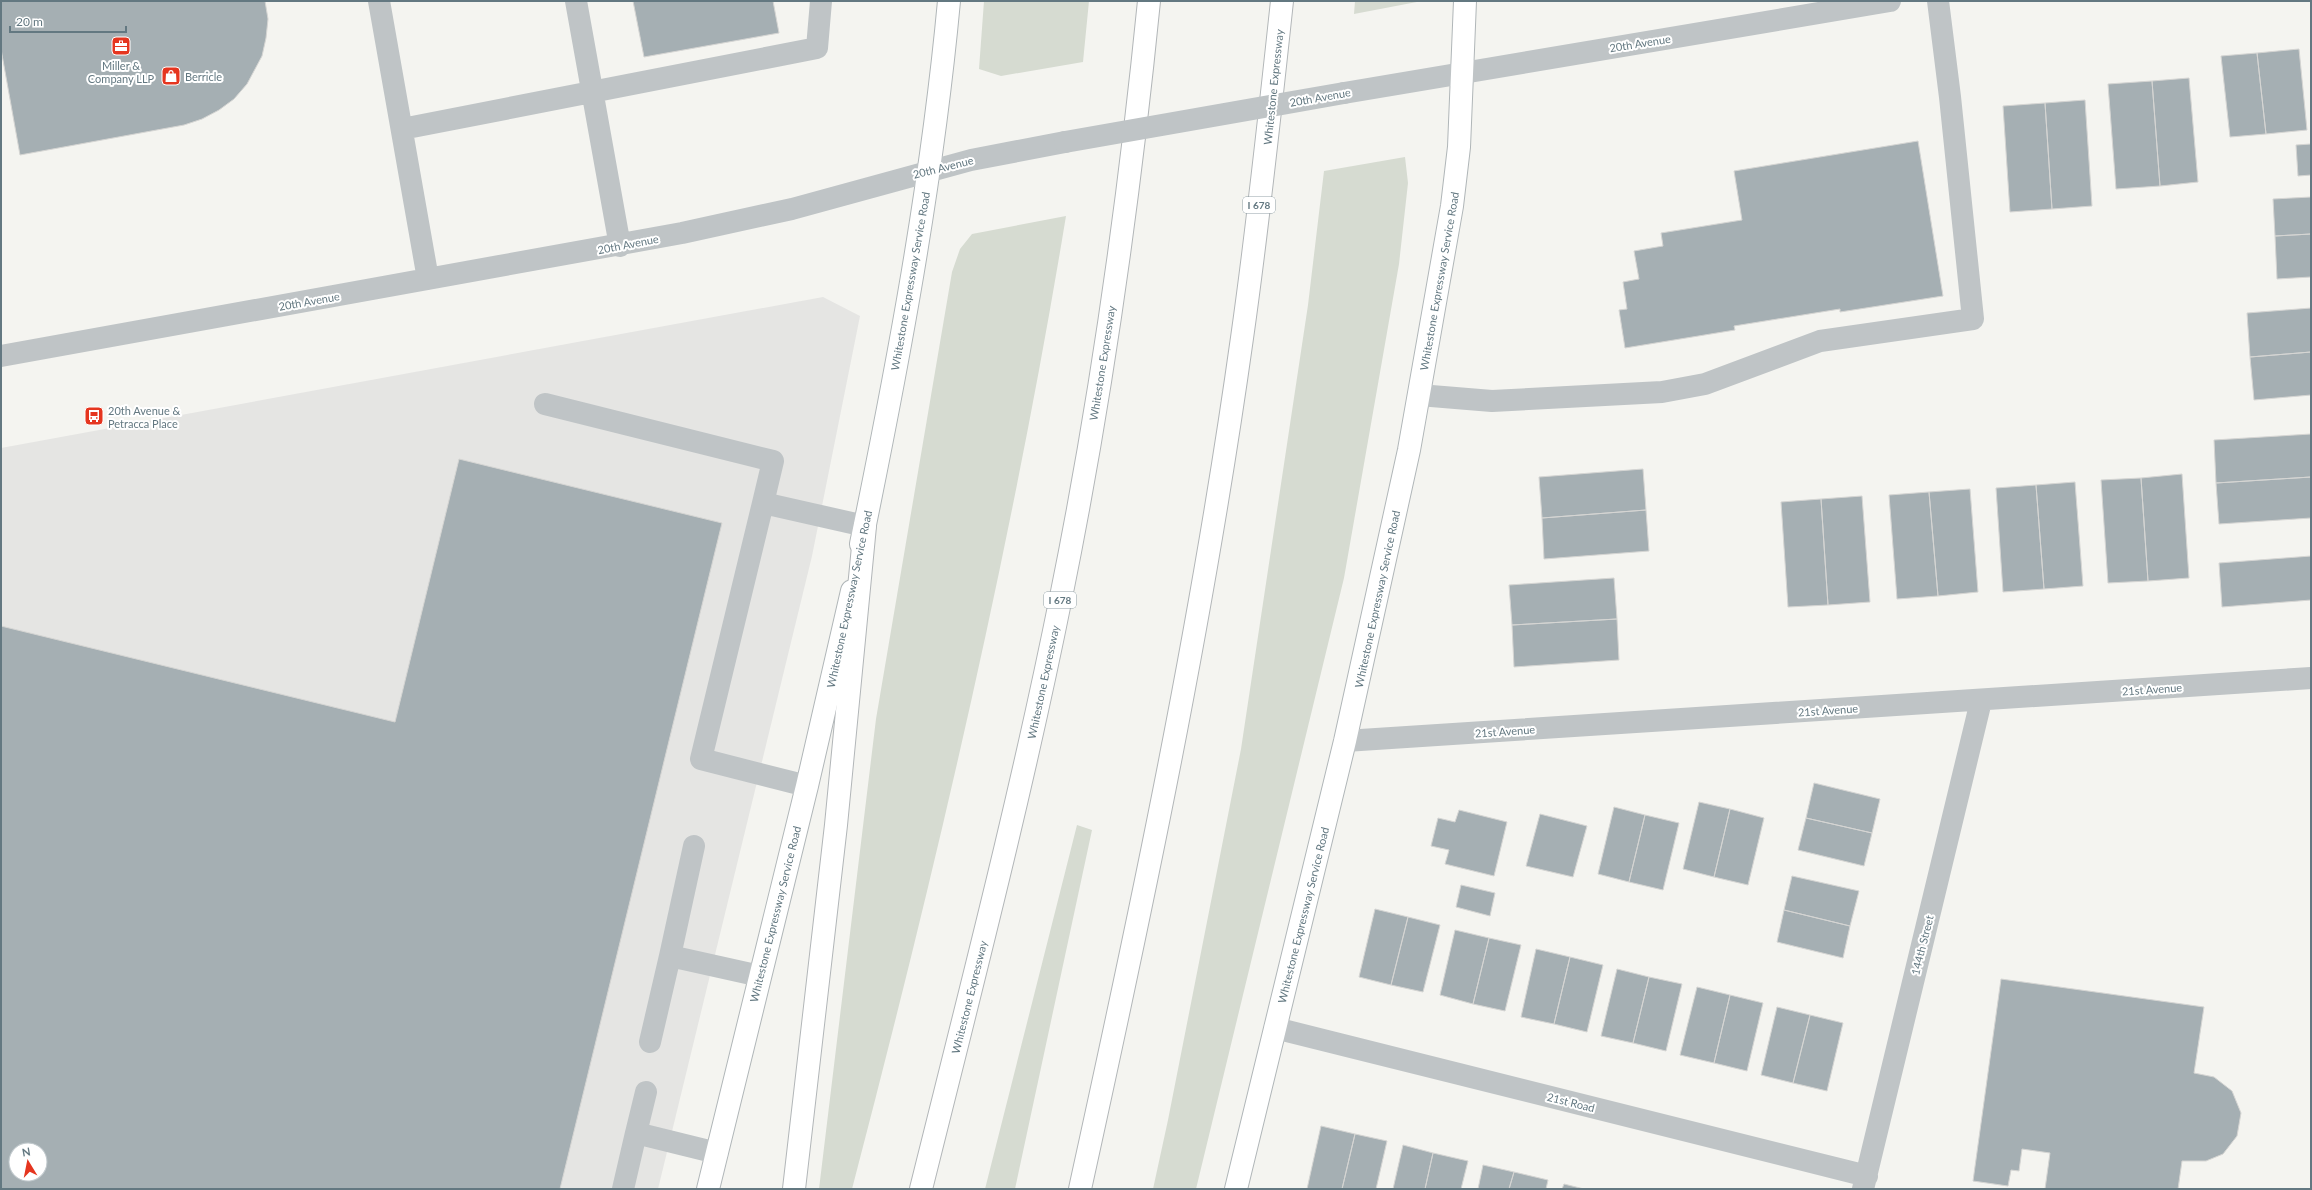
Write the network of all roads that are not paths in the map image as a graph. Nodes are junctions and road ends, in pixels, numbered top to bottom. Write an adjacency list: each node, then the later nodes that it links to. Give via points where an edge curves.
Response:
1 (379, 1): 13 (street)
2 (576, 1): 12 (street)
3 (821, 1): 12 (street, via 817,48)
4 (949, 1): 14 (main road, Whitestone Expressway Service Road)
5 (1149, 1): 38 (main road, Whitestone Expressway / I 678, via 1120,249 1074,527 1047,665 1014,809)
6 (1282, 1): 39 (main road, Whitestone Expressway / I 678, via 1243,330 1208,551 1144,897)
7 (1465, 1): 11 (main road, Whitestone Expressway Service Road)
8 (1890, 1): 10 (street, 20th Avenue)
9 (1938, 1): 18 (street, via 1973,319 1820,341 1705,384 1662,392 1492,401)
10 (1852, 4): 11 (street, 20th Avenue)
11 (1463, 72): 14 (street, 20th Avenue, bridge, via 1065,142); 18 (main road, Whitestone Expressway Service Road, via 1459,147 1452,206)
12 (592, 92): 13 (street); 15 (street)
13 (402, 129): 16 (street)
14 (930, 169): 15 (street, 20th Avenue, via 792,209); 21 (main road, Whitestone Expressway Service Road, via 915,264)
15 (620, 246): 16 (street, 20th Avenue)
16 (428, 279): 17 (street, 20th Avenue)
17 (1, 356)
18 (1419, 395): 24 (main road, Whitestone Expressway Service Road, via 1385,567)
19 (545, 404): 20 (street, via 773,461)
20 (763, 503): 21 (street); 25 (street, via 701,758)
21 (865, 526): 25 (main road, Whitestone Expressway Service Road); 37 (main road, via 836,825)
22 (2311, 678): 23 (street, 21st Avenue)
23 (1981, 701): 24 (street, 21st Avenue); 34 (street, 144th Street)
24 (1345, 741): 29 (main road, Whitestone Expressway Service Road)
25 (807, 786): 28 (main road, Whitestone Expressway Service Road)
26 (694, 846): 27 (street)
27 (670, 956): 28 (street); 30 (street)
28 (760, 976): 33 (main road, Whitestone Expressway Service Road)
29 (1275, 1028): 34 (street, 21st Road); 40 (main road, Whitestone Expressway Service Road)
30 (650, 1042)
31 (646, 1092): 32 (street)
32 (636, 1133): 33 (street); 35 (street)
33 (717, 1153): 36 (main road, Whitestone Expressway Service Road)
34 (1865, 1182)
35 (623, 1189)
36 (708, 1189)
37 (794, 1189)
38 (921, 1189)
39 (1080, 1189)
40 (1236, 1189)

